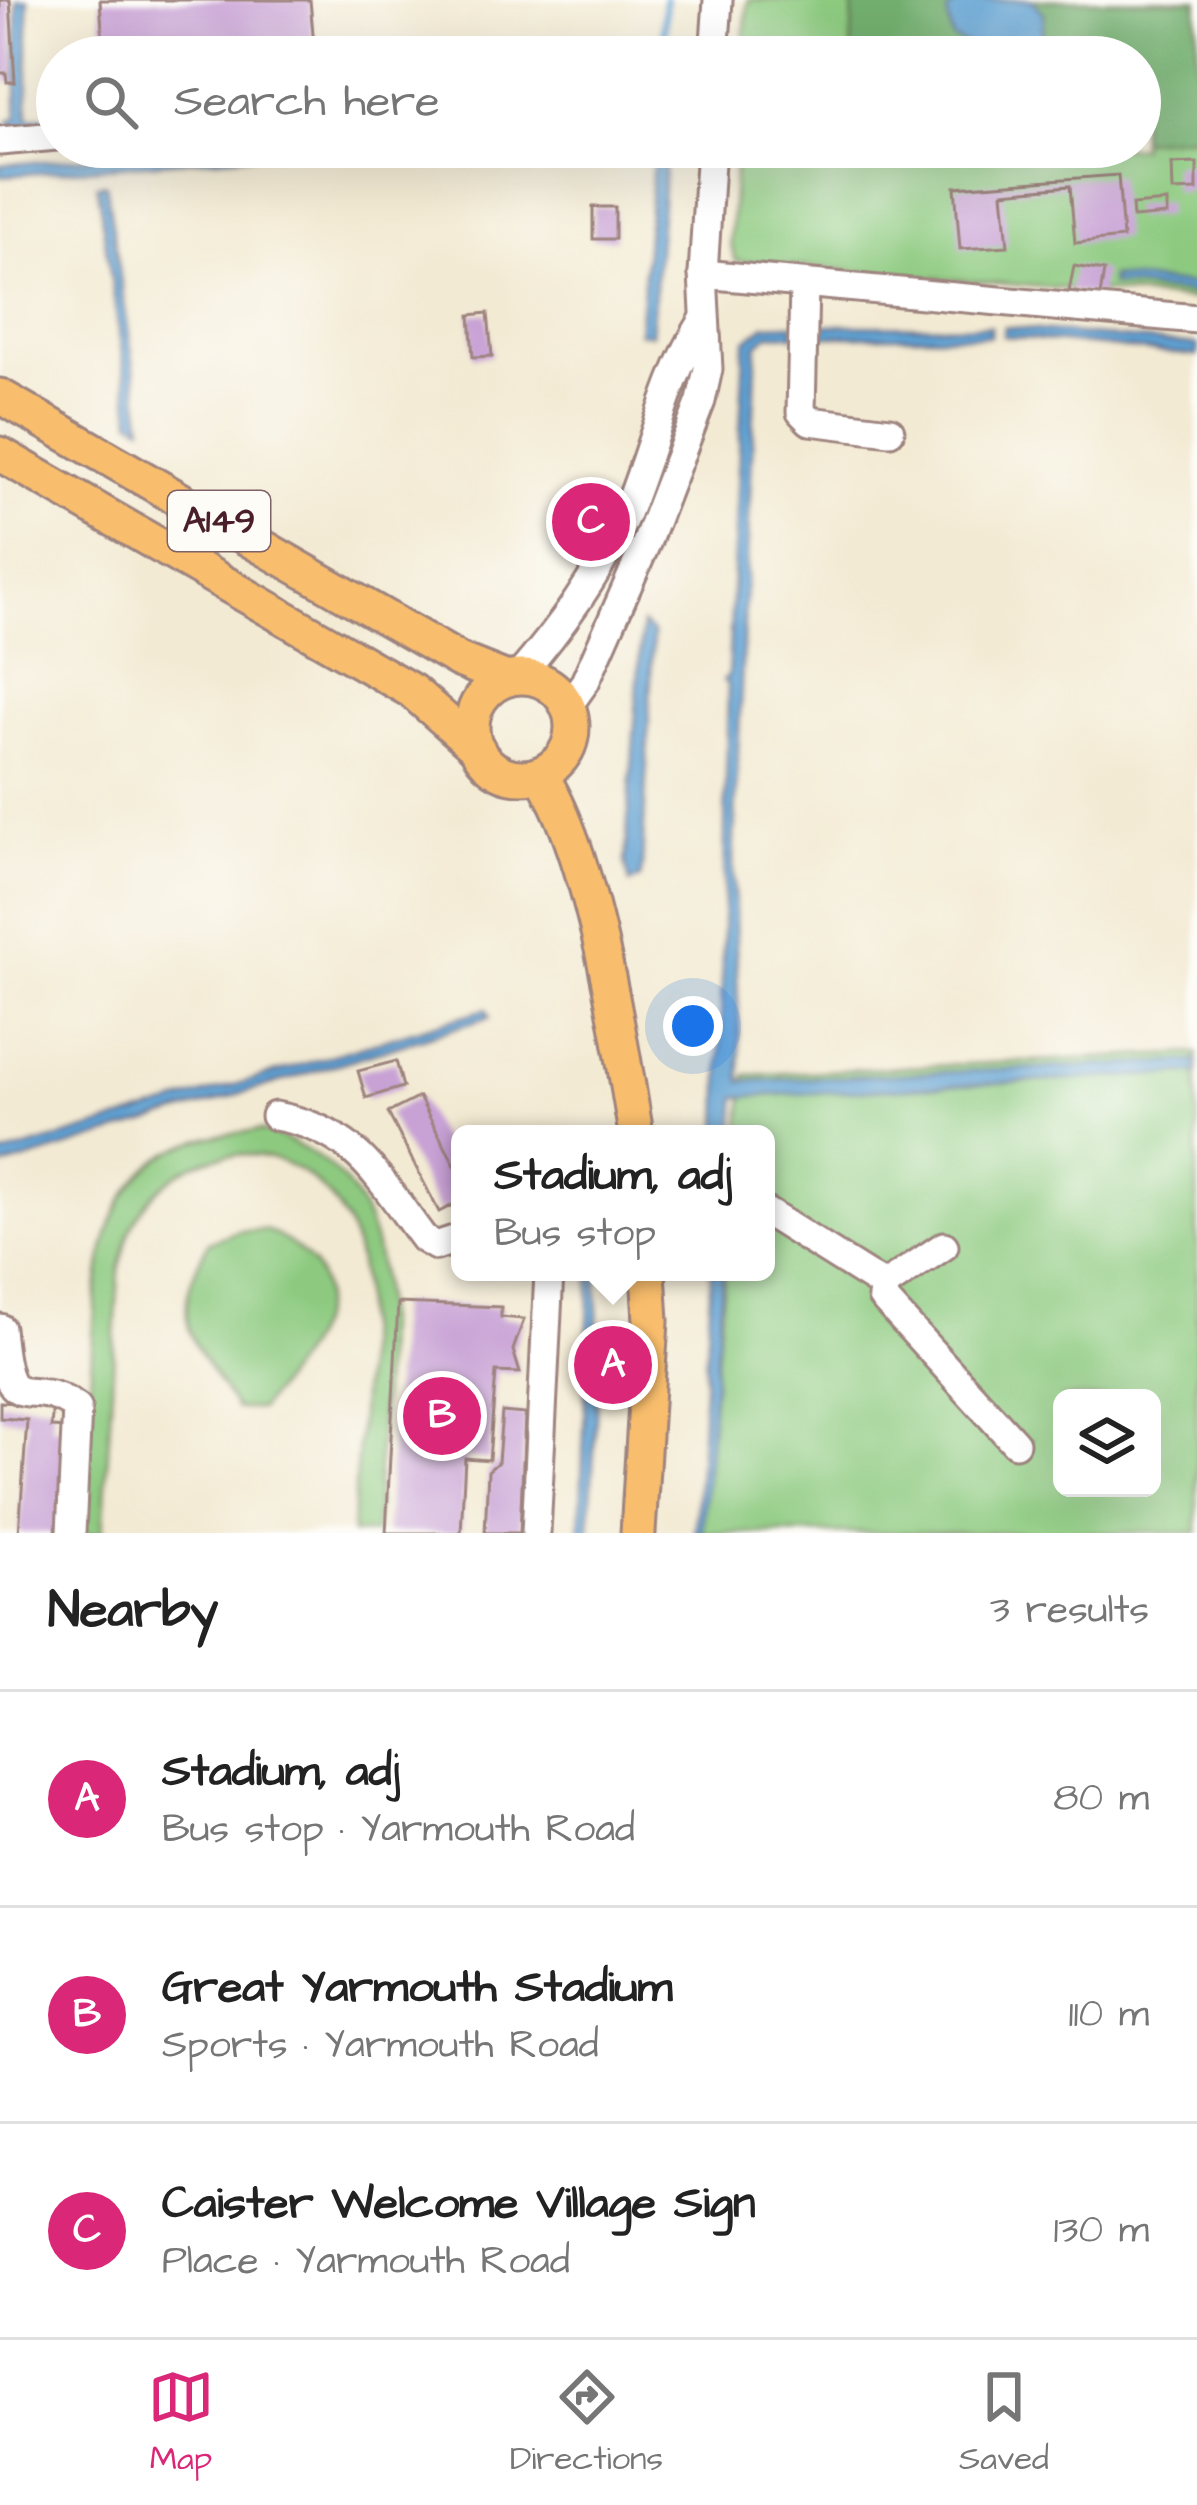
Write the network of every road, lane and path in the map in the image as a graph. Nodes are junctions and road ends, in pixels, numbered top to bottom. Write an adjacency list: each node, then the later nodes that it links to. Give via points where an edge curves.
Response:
1 (718, 0): 2 (street)
2 (715, 36)
3 (3, 134): 4 (street)
4 (36, 135)
5 (710, 168): 6 (street)
6 (704, 274): 7 (street); 9 (street)
7 (804, 285): 8 (street); 11 (street, via 801,412 810,421)
8 (1197, 319)
9 (703, 321): 13 (street, via 677,362 621,524 577,606); 14 (street, via 708,368 701,401 647,541)
10 (0, 397): 13 (main road, A149, via 459,660)
11 (890, 431)
12 (0, 454): 15 (main road, A149, via 412,692)
13 (513, 678): 14 (main road, via 547,683); 15 (main road, via 482,697 474,714)
14 (568, 706): 16 (main road, via 570,743)
15 (478, 749): 16 (main road, via 511,776)
16 (540, 774): 18 (main road, via 585,888)
17 (275, 1116): 20 (street, via 359,1150 424,1239 436,1246)
18 (634, 1125)
19 (775, 1218): 24 (street)
20 (451, 1241)
21 (944, 1246): 24 (street)
22 (548, 1281): 28 (street)
23 (649, 1281): 29 (main road)
24 (884, 1286): 26 (street, via 882,1297)
25 (0, 1328): 27 (street, via 13,1387 77,1408)
26 (1016, 1443)
27 (71, 1533)
28 (536, 1533)
29 (638, 1533)

